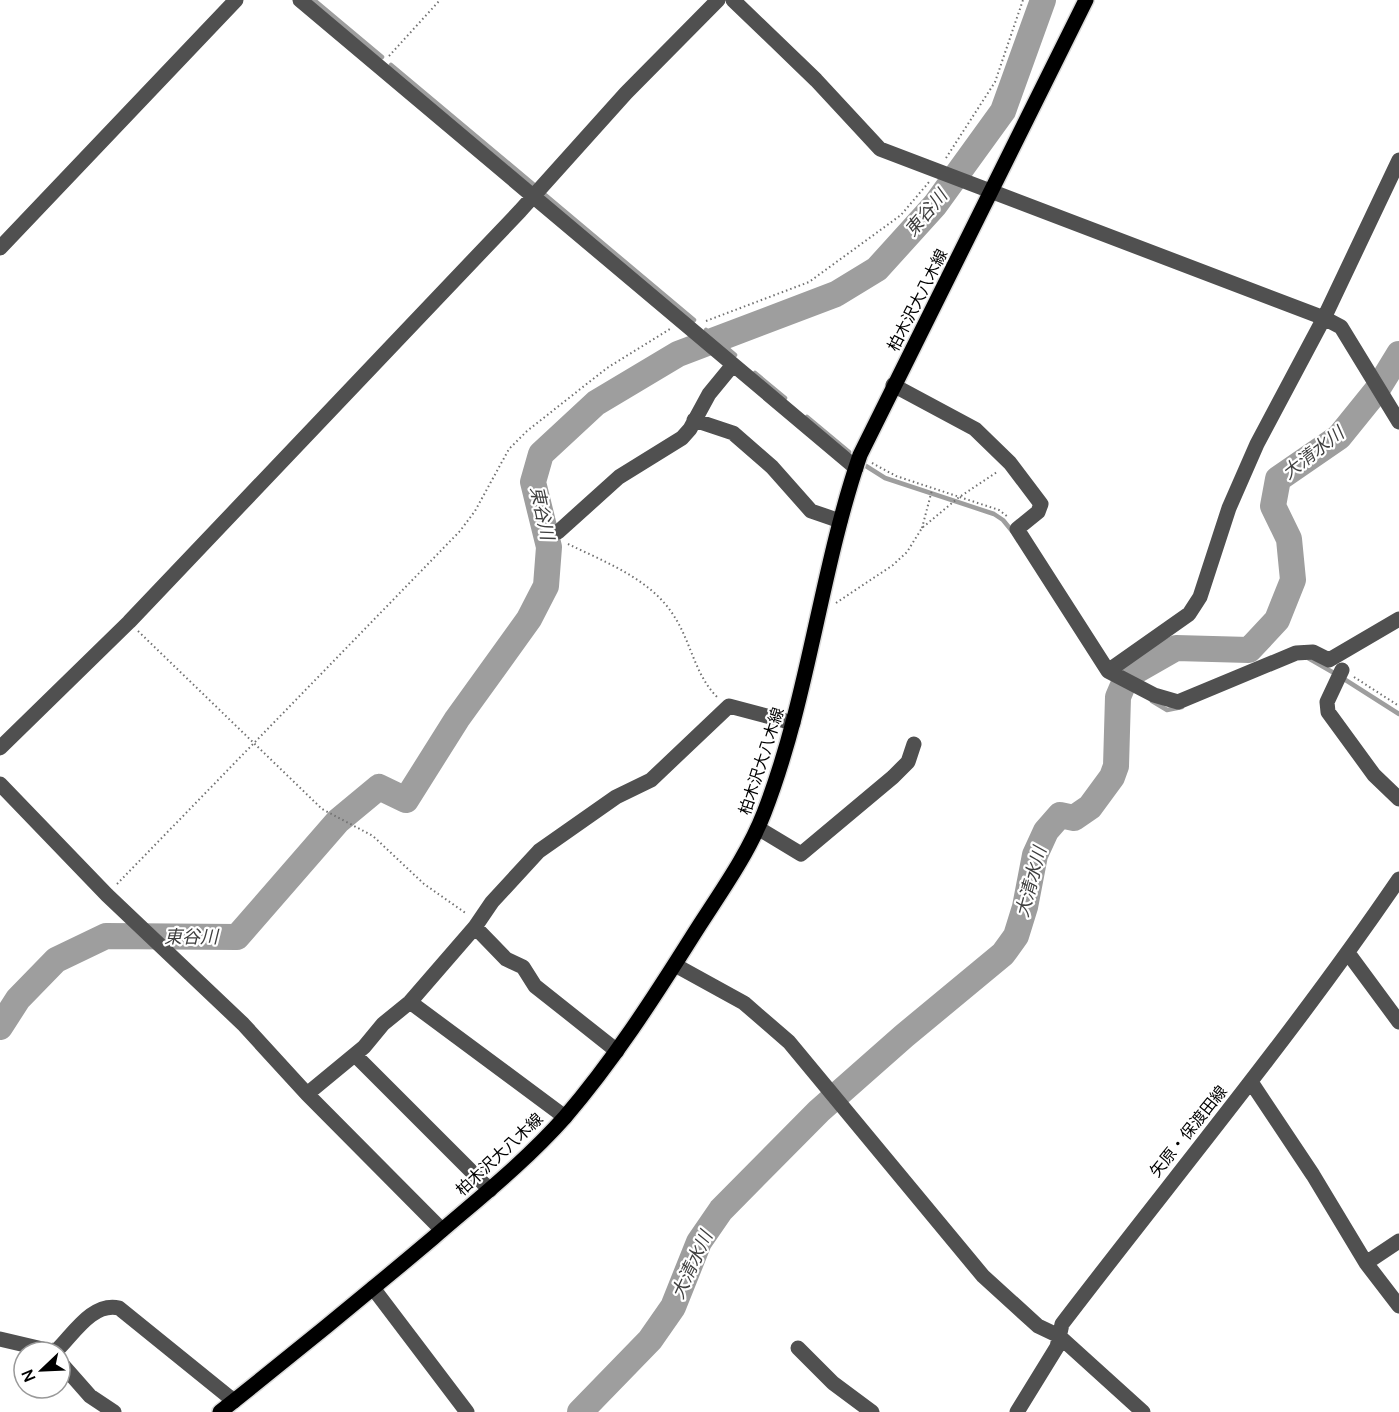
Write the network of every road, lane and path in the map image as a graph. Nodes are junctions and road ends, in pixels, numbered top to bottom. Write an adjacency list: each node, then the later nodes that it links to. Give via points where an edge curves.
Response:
1 (236, 0): 13 (street)
2 (300, 0): 8 (street)
3 (440, 0): 8 (path)
4 (718, 0): 12 (street, via 626,93)
5 (733, 0): 10 (street, via 880,149)
6 (1023, 0): 10 (path, via 995,82)
7 (1086, 0): 11 (main road, 柏木沢大八木線)
8 (380, 68): 12 (street)
9 (1399, 160): 14 (street)
10 (940, 172): 11 (street); 15 (path, via 901,215 809,282)
11 (993, 193): 14 (street); 17 (main road, 柏木沢大八木線)
12 (533, 196): 15 (street); 30 (street)
13 (0, 248)
14 (1324, 318): 19 (street, via 1341,327); 32 (street, via 1228,508 1200,597 1189,614)
15 (690, 329): 16 (street); 36 (path, via 607,368 527,431 509,449 476,511 460,531)
16 (729, 363): 18 (street); 21 (street)
17 (893, 385): 20 (street, via 975,429); 21 (main road, 柏木沢大八木線)
18 (694, 420): 24 (street, via 733,433 772,467 811,512); 27 (street, via 682,438 619,477)
19 (1399, 422)
20 (1010, 463): 23 (path); 26 (street, via 1041,504 1038,512)
21 (862, 465): 22 (path); 24 (main road, 柏木沢大八木線)
22 (932, 489): 23 (path); 25 (path)
23 (958, 498): 25 (path); 26 (path, via 999,510)
24 (840, 522): 28 (main road, 柏木沢大八木線)
25 (922, 528): 28 (path, via 893,565)
26 (1017, 528): 32 (street)
27 (558, 532): 33 (path, via 559,539 637,578 670,611 707,686)
28 (820, 612): 35 (main road, 柏木沢大八木線)
29 (1399, 619): 32 (street, via 1329,660 1313,652 1296,653 1178,702)
30 (129, 622): 36 (path); 38 (street)
31 (1342, 670): 34 (path); 40 (street, via 1327,702 1328,712 1374,775)
32 (1111, 673)
33 (729, 706): 35 (street); 44 (street, via 651,780 616,797 539,851)
34 (1399, 706)
35 (793, 723): 41 (main road, 柏木沢大八木線)
36 (254, 741): 43 (path); 44 (path, via 322,809 373,836 424,884)
37 (914, 744): 41 (street, via 908,762 893,777 801,854)
38 (0, 748)
39 (0, 784): 43 (street)
40 (1399, 799)
41 (758, 828): 46 (main road, 柏木沢大八木線)
42 (1399, 879): 45 (street, 矢原・保渡田線)
43 (107, 895): 52 (street, via 243,1024)
44 (477, 924): 47 (street); 49 (street, via 506,959 523,967 535,986)
45 (1348, 953): 48 (street); 51 (street, 矢原・保渡田線)
46 (675, 965): 49 (main road, 柏木沢大八木線); 60 (street, via 744,1004 789,1042 983,1276 1038,1326)
47 (410, 1002): 50 (street); 53 (street)
48 (1399, 1022)
49 (617, 1051): 53 (main road, 柏木沢大八木線)
50 (355, 1055): 52 (street); 54 (street)
51 (1251, 1082): 57 (street); 60 (street, 矢原・保渡田線, via 1062,1324)
52 (307, 1094): 55 (street)
53 (565, 1117): 54 (main road, 柏木沢大八木線)
54 (490, 1190): 55 (main road, 柏木沢大八木線)
55 (442, 1230): 58 (main road, 柏木沢大八木線)
56 (1399, 1241): 57 (street)
57 (1366, 1263): 59 (street)
58 (372, 1288): 64 (main road, 柏木沢大八木線); 67 (street)
59 (1399, 1306)
60 (1059, 1336): 69 (street, 矢原・保渡田線, via 1057,1347); 70 (street)
61 (67, 1340): 64 (street, via 94,1313 111,1306 119,1308)
62 (798, 1348): 68 (street, via 833,1383)
63 (72, 1376): 65 (street, via 90,1396)
64 (234, 1401): 66 (main road, 柏木沢大八木線)
65 (114, 1412)
66 (220, 1412)
67 (467, 1412)
68 (872, 1412)
69 (1017, 1412)
70 (1143, 1412)

